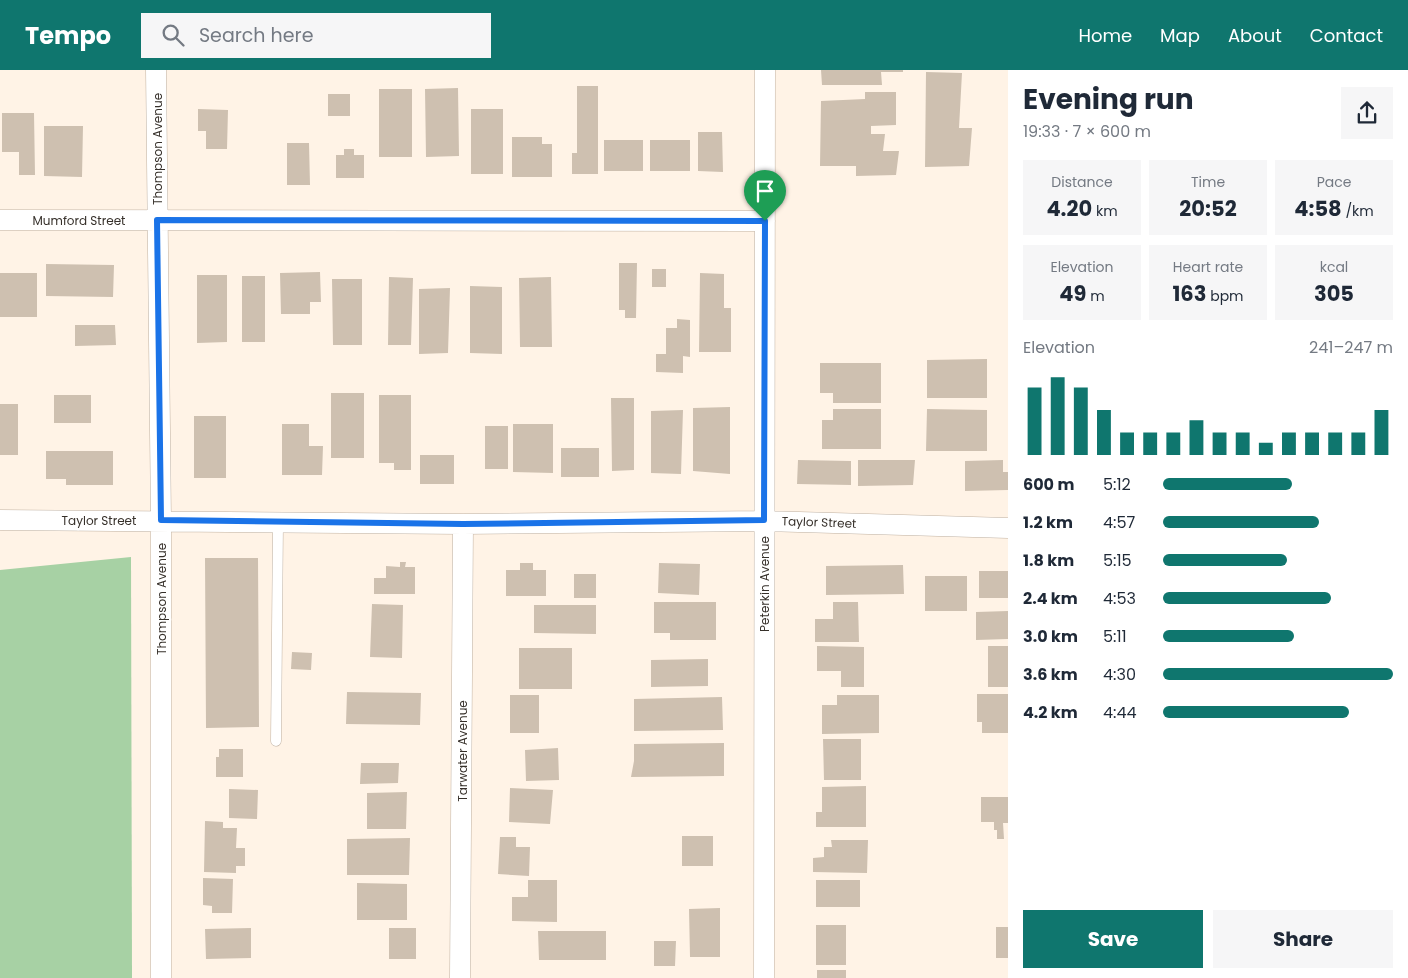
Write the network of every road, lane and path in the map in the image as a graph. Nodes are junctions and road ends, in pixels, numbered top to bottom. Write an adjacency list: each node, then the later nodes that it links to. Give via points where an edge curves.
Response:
1 (156, 70): 4 (street, Thompson Avenue)
2 (765, 70): 5 (street, Peterkin Avenue)
3 (0, 220): 4 (street, Mumford Street)
4 (157, 220): 5 (street, Mumford Street); 7 (street, Thompson Avenue)
5 (765, 221): 8 (street, Peterkin Avenue)
6 (0, 520): 7 (street, Taylor Street)
7 (161, 520): 9 (street, Taylor Street); 13 (street, Thompson Avenue)
8 (764, 520): 10 (street, Taylor Street); 11 (street, Taylor Street); 15 (street, Peterkin Avenue)
9 (278, 522): 10 (street, Taylor Street); 12 (lane)
10 (463, 524): 14 (street, Tarwater Avenue)
11 (1008, 528)
12 (276, 741)
13 (161, 978)
14 (460, 978)
15 (764, 978)

